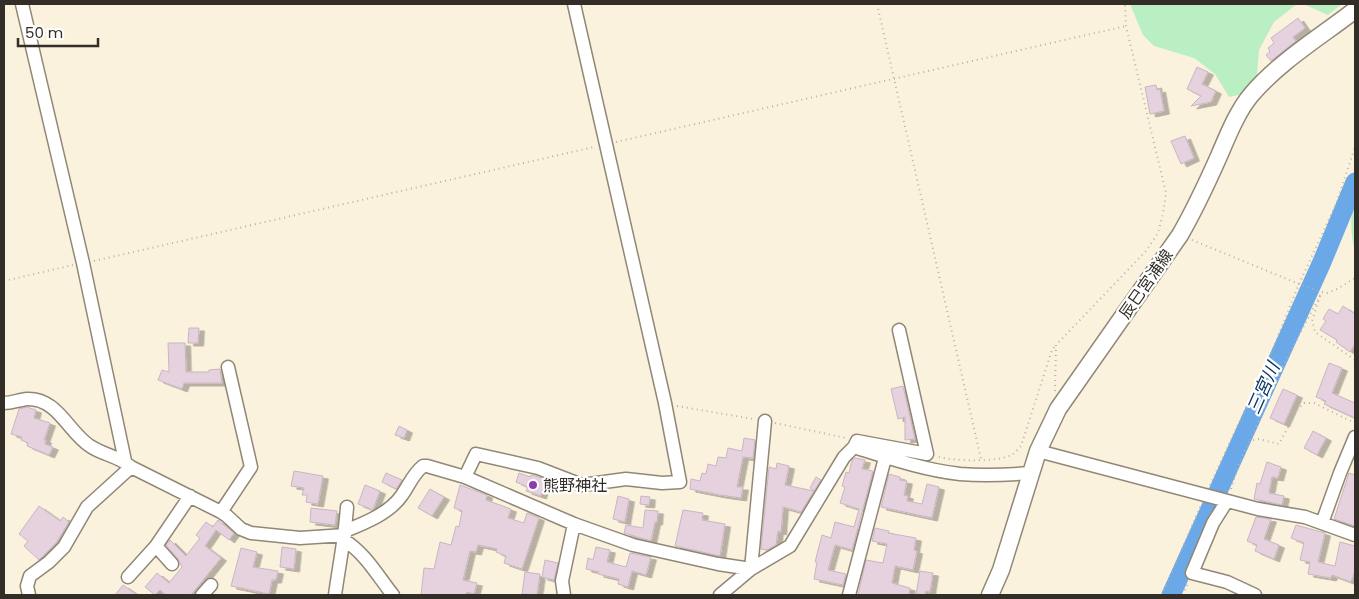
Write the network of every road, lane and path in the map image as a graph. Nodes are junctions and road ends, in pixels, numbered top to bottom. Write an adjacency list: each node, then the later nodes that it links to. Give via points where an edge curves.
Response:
1 (22, 4): 11 (street)
2 (574, 4): 8 (street)
3 (877, 4): 7 (path)
4 (1125, 4): 6 (path)
5 (1355, 10): 10 (main road, 辰巳宮浦線, via 1283,65 1250,96)
6 (1126, 26): 7 (path); 17 (path, via 1166,193 1163,214 1158,233 1146,251)
7 (894, 79): 8 (path); 30 (path)
8 (605, 144): 11 (path); 33 (street, via 680,482 626,479 582,485 538,468 476,454)
9 (1355, 147): 14 (path, via 1336,204)
10 (1180, 235): 14 (path); 21 (main road, 辰巳宮浦線)
11 (83, 263): 13 (path); 31 (street)
12 (1355, 278): 15 (path, via 1337,289)
13 (4, 281)
14 (1299, 284): 15 (path); 34 (path, via 1270,358)
15 (1322, 292): 18 (path, via 1312,321 1315,332); 25 (path, via 1286,360)
16 (899, 330): 28 (street)
17 (1056, 345): 21 (path, via 1055,394); 30 (path, via 1021,446 1013,454)
18 (1355, 360)
19 (228, 367): 38 (street, via 250,467)
20 (4, 403): 31 (street, via 26,399 51,406 82,441)
21 (1060, 407): 27 (main road, 辰巳宮浦線)
22 (765, 421): 45 (street)
23 (1355, 423): 25 (path, via 1314,403 1304,403 1279,444 1259,439)
24 (1355, 437): 39 (street)
25 (1250, 441): 36 (path)
26 (854, 447): 28 (street, via 857,441); 29 (street); 45 (street, via 844,457 790,546)
27 (1038, 451): 32 (main road, 辰巳宮浦線); 34 (street)
28 (927, 454): 30 (path, via 967,461)
29 (885, 458): 32 (street, via 959,474); 54 (street)
30 (981, 459)
31 (128, 464): 35 (street); 48 (street, via 87,507 64,547 30,576 27,586)
32 (1030, 473): 55 (main road, 辰巳宮浦線, via 1001,570)
33 (465, 477): 40 (street); 41 (street, via 422,466 394,506)
34 (1205, 495): 36 (street); 56 (path)
35 (190, 496): 38 (street); 43 (street)
36 (1227, 501): 39 (street); 57 (street, via 1213,523 1192,573 1227,582)
37 (346, 507): 41 (street)
38 (221, 512): 41 (street, via 240,530 251,533 300,538)
39 (1322, 523): 42 (street)
40 (574, 524): 45 (street, via 656,551); 52 (street, via 562,581)
41 (345, 535): 50 (street); 51 (street)
42 (1355, 535)
43 (156, 546): 44 (street); 46 (street)
44 (172, 564)
45 (750, 570): 53 (street)
46 (128, 577)
47 (211, 585): 49 (street)
48 (30, 595)
49 (202, 595)
50 (335, 595)
51 (393, 595)
52 (564, 595)
53 (720, 595)
54 (848, 595)
55 (990, 595)
56 (1162, 595)
57 (1255, 595)

